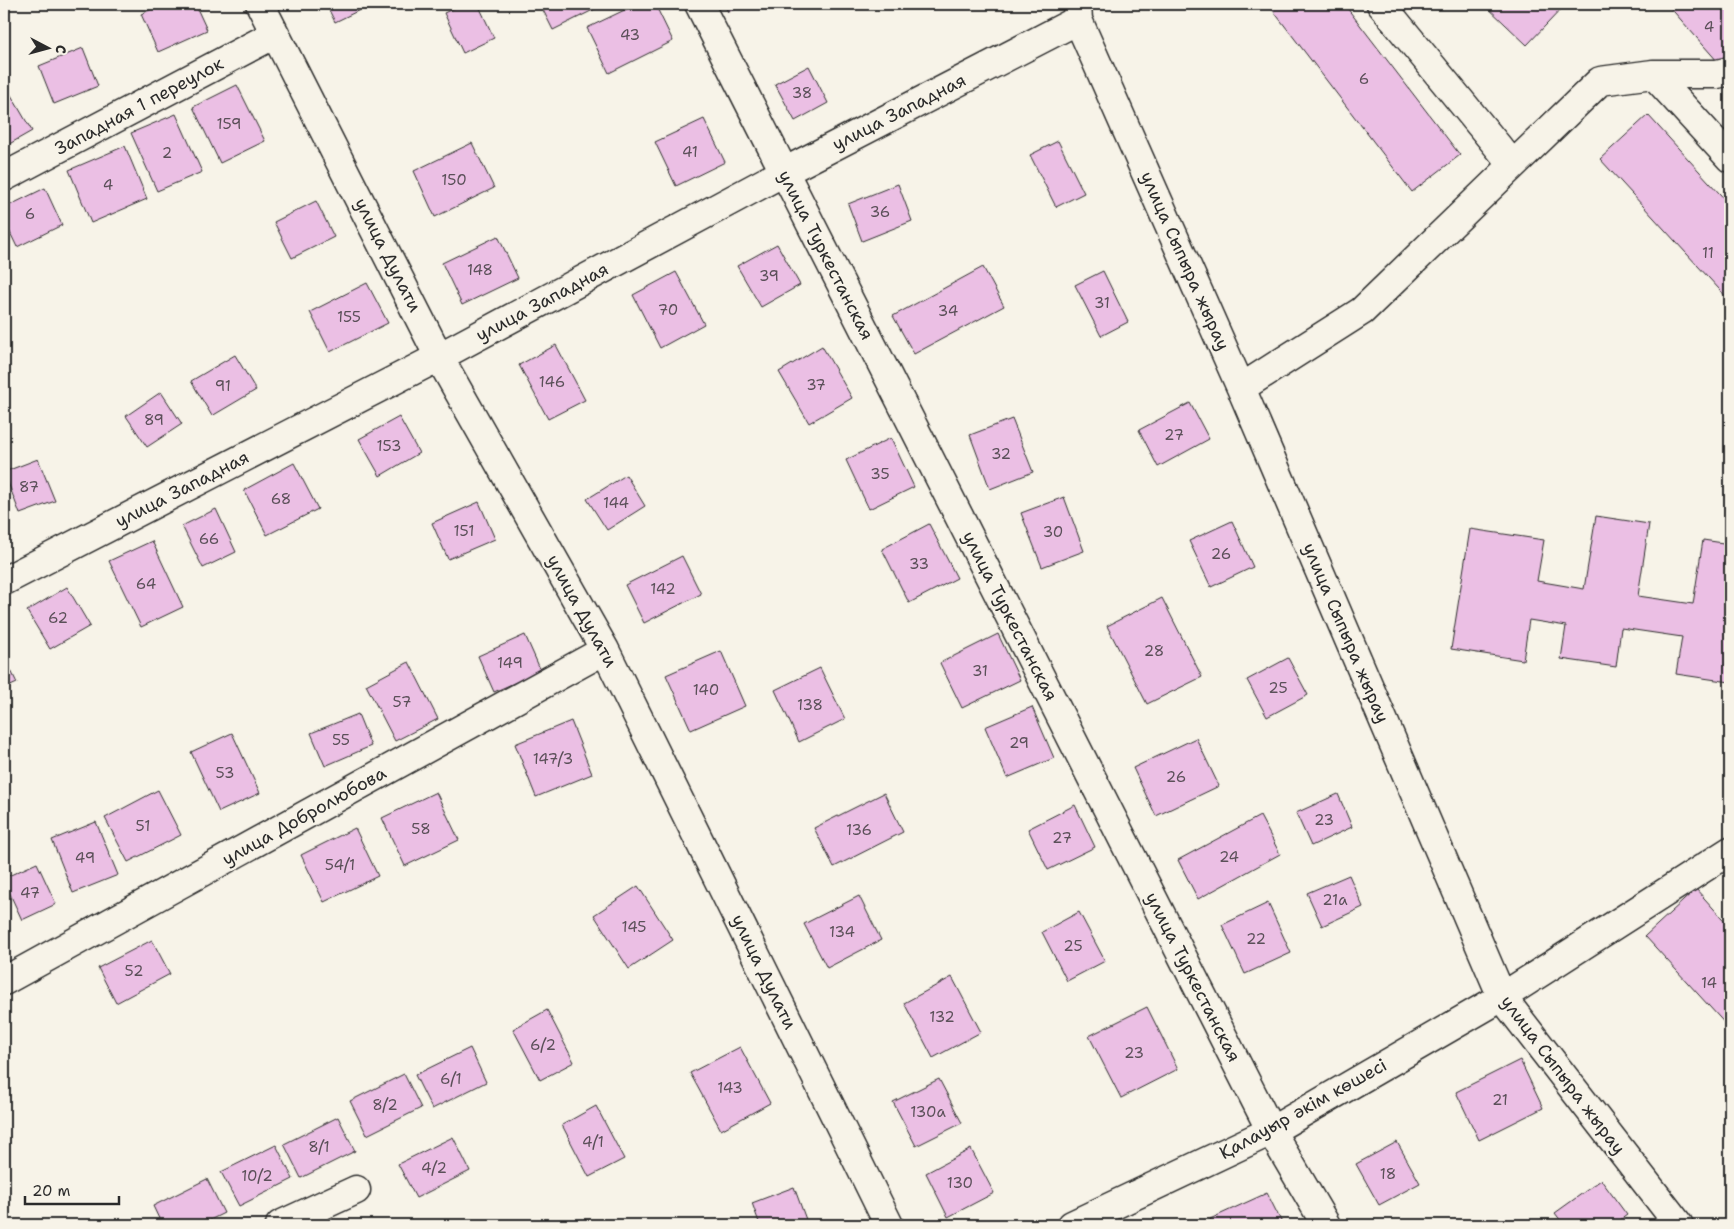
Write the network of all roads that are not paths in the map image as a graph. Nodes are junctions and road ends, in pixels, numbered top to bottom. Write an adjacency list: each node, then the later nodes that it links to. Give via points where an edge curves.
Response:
1 (260, 4): 5 (street, улица Дулати)
2 (699, 4): 10 (street, улица Туркестанская)
3 (1381, 4): 9 (street)
4 (1077, 12): 10 (street, улица Западная); 13 (street, улица Сыпыра жырау)
5 (275, 34): 11 (street, Западная 1 переулок); 12 (street, улица Дулати)
6 (1730, 71): 7 (street)
7 (1654, 74): 8 (street); 9 (street, via 1600,81)
8 (1730, 158)
9 (1513, 165): 13 (street, via 1362,311)
10 (784, 172): 12 (street, улица Западная); 19 (street, улица Туркестанская)
11 (4, 177)
12 (440, 357): 14 (street, улица Западная); 15 (street, улица Дулати)
13 (1241, 388): 18 (street, улица Сыпыра жырау)
14 (4, 581)
15 (605, 650): 17 (street, улица Добролюбова); 22 (street, улица Дулати)
16 (1730, 851): 18 (street, Қалауыр әкім көшесі)
17 (4, 982)
18 (1502, 997): 19 (street, Қалауыр әкім көшесі); 25 (street, улица Сыпыра жырау)
19 (1271, 1131): 23 (street, Қалауыр әкім көшесі); 24 (street, улица Туркестанская)
20 (356, 1190): 21 (street)
21 (280, 1225)
22 (889, 1225)
23 (1072, 1225)
24 (1326, 1225)
25 (1679, 1225)

